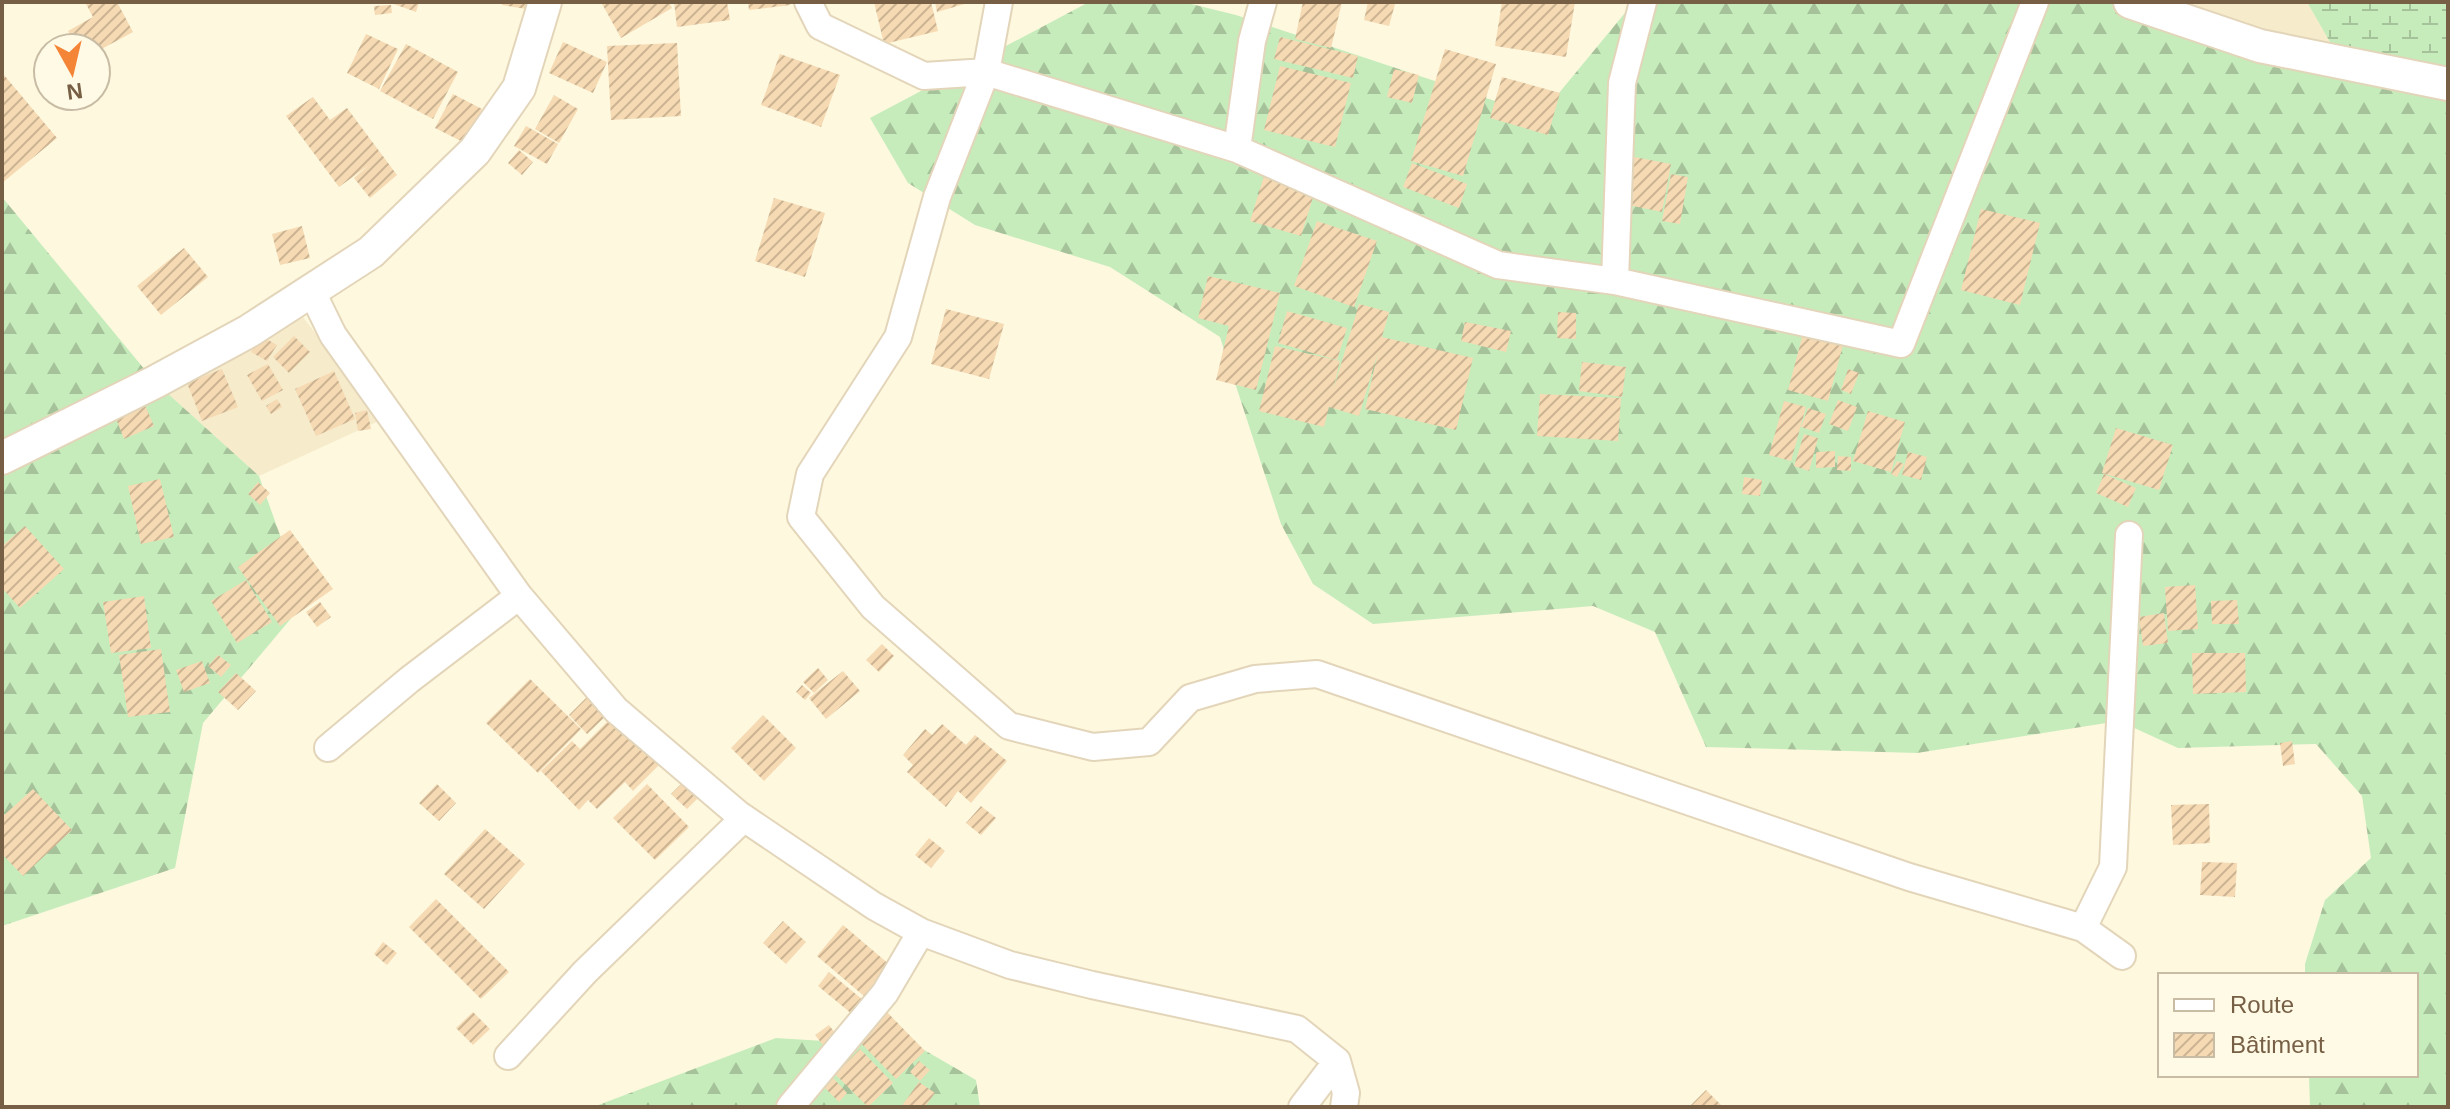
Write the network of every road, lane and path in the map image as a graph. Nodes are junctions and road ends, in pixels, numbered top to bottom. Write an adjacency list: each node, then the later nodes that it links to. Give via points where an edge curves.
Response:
1 (545, 2): 12 (street, via 519,88 475,151 371,252)
2 (808, 2): 8 (street, via 820,26 924,76)
3 (999, 2): 8 (street)
4 (1263, 2): 10 (street, via 1252,41)
5 (1643, 2): 11 (street, via 1622,83)
6 (2035, 2): 11 (street, via 1901,344)
7 (2130, 2): 9 (street, via 2260,46)
8 (986, 72): 10 (street); 18 (street, via 937,197 898,337 810,474 801,517 873,607 1009,726 1093,747 1149,742 1190,698 1255,679 1317,674 1909,877)
9 (2448, 84)
10 (1237, 149): 11 (street, via 1498,265)
11 (1615, 281)
12 (312, 292): 13 (street, via 182,368); 15 (street, via 333,335)
13 (2, 458)
14 (2129, 535): 18 (street, via 2113,867)
15 (519, 596): 16 (street); 17 (street, via 616,710)
16 (328, 748)
17 (744, 818): 19 (street); 21 (street, via 585,972)
18 (2083, 928): 20 (street)
19 (921, 932): 22 (street, via 1010,965 1297,1029); 23 (street, via 885,993)
20 (2122, 956)
21 (508, 1056)
22 (1337, 1061): 24 (street); 25 (street, via 1346,1093)
23 (790, 1107)
24 (1302, 1107)
25 (1344, 1107)

